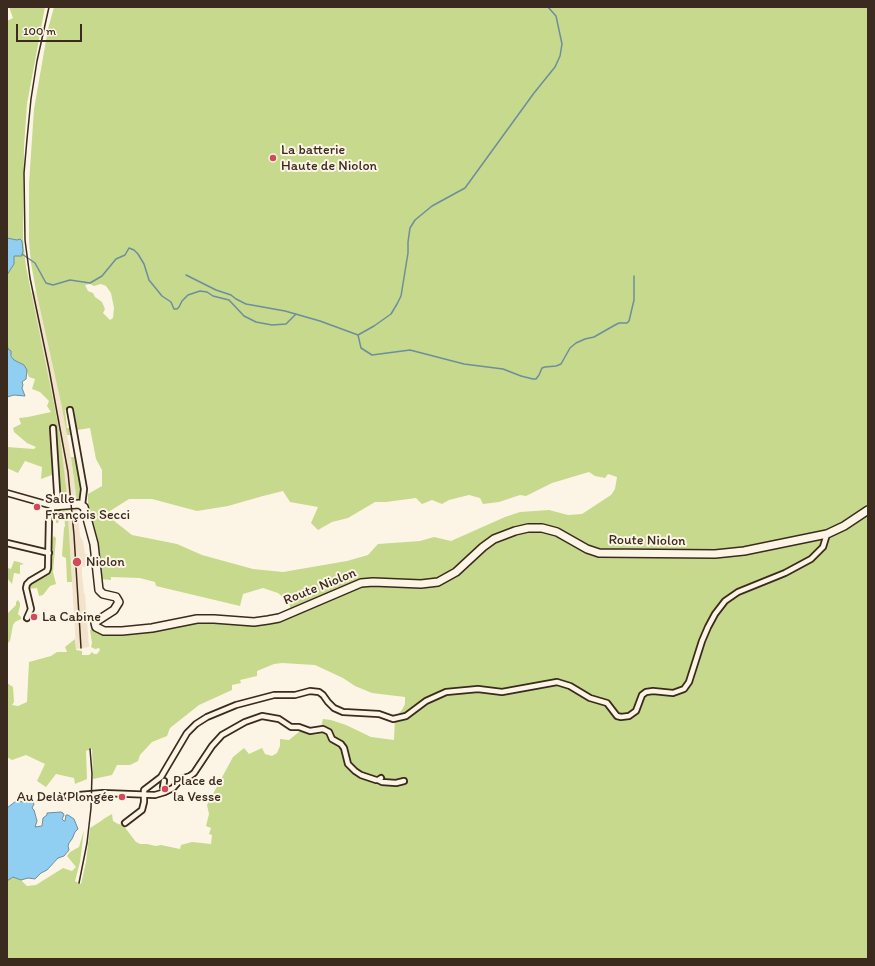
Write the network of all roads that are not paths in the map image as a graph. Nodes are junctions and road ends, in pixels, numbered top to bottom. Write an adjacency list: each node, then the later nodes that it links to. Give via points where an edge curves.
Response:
1 (70, 410): 4 (street, via 84,489)
2 (53, 428): 5 (street)
3 (7, 493): 5 (street)
4 (82, 505): 5 (street); 7 (street, Route Niolon, via 94,544 99,590 102,594 119,599 114,610 96,622 96,627 104,631 142,629 197,619 254,622 268,620 279,618 361,583 432,583 456,572 494,539 528,528 549,529 592,551 614,554 728,553)
5 (55, 506): 9 (street, via 49,518)
6 (868, 510): 7 (street, Route Niolon)
7 (827, 534): 11 (street, via 823,548 811,559 785,573 738,592 725,601 715,614 702,641 689,682 682,690 673,693 646,692 633,714 621,717 608,702 590,698 560,682)
8 (7, 543): 9 (street)
9 (49, 553): 10 (street, via 47,571 27,584 31,609)
10 (27, 618)
11 (505, 691): 12 (street); 16 (street, via 478,688 446,692 426,701 406,716 393,719 379,714 343,712 334,708 319,692 310,691 295,695 274,695 236,705 207,717 186,733 161,777 146,787)
12 (499, 695)
13 (164, 781): 15 (street)
14 (404, 781): 15 (street, via 382,782 380,779 361,775 348,764 341,744 323,729 310,731 291,727 279,719 262,716 222,735 194,773 181,778 173,788)
15 (164, 792): 16 (street, via 155,795)
16 (144, 794): 17 (street, via 103,793); 18 (street, via 142,810)
17 (67, 796)
18 (125, 823)

